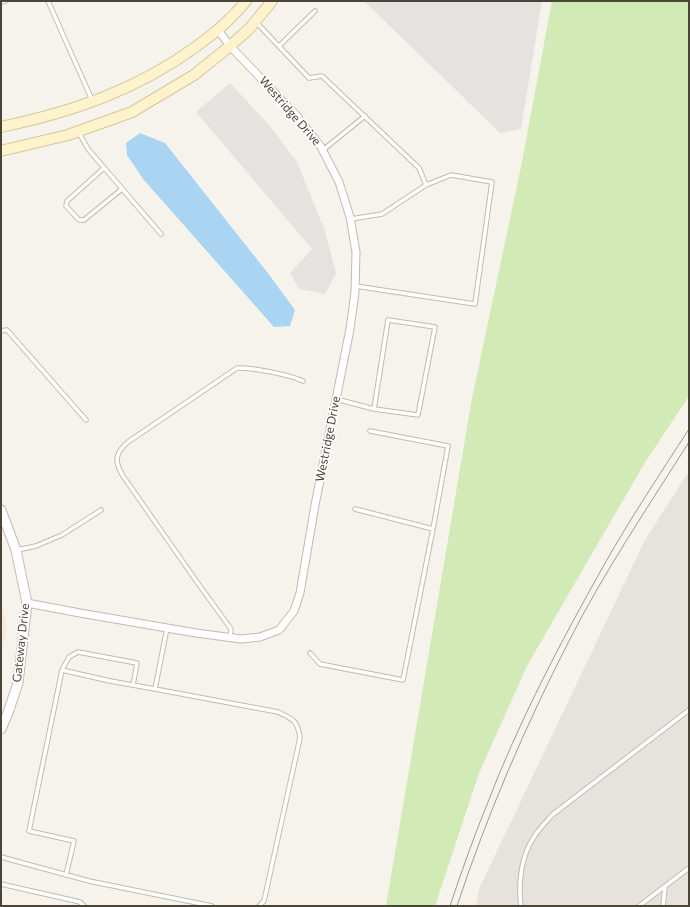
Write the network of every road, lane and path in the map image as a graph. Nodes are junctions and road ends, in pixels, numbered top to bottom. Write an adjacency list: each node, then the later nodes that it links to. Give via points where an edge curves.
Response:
1 (6, 1): 5 (lane)
2 (48, 1): 11 (lane)
3 (246, 1): 8 (main road)
4 (272, 1): 7 (main road)
5 (1, 2)
6 (314, 11): 10 (lane)
7 (255, 21): 9 (main road); 10 (lane)
8 (218, 30): 9 (street, Westridge Drive); 11 (main road, via 182,57 144,80)
9 (230, 46): 14 (main road, via 194,75 157,98 132,112); 15 (street, Westridge Drive, via 296,115)
10 (279, 46): 12 (lane, via 309,78 322,76)
11 (92, 102): 13 (main road, via 42,118)
12 (365, 116): 15 (lane); 18 (lane, via 419,168)
13 (1, 127)
14 (78, 132): 16 (main road); 17 (lane)
15 (323, 150): 20 (street, Westridge Drive, via 338,182)
16 (1, 151)
17 (104, 168): 19 (lane); 19 (lane, via 67,201 66,206 79,220 84,220)
18 (426, 184): 20 (lane, via 382,214); 22 (lane, via 451,175 492,182 475,304)
19 (122, 189): 21 (lane)
20 (351, 220): 22 (street, Westridge Drive, via 356,252)
21 (161, 234)
22 (355, 286): 25 (street, Westridge Drive, via 350,329)
23 (1, 331): 27 (lane, via 7,330)
24 (303, 381): 36 (lane, via 237,368 128,442 118,454 117,461 123,476 231,629)
25 (336, 399): 26 (lane); 36 (street, Westridge Drive, via 300,593 294,611 279,630 260,637)
26 (374, 409): 26 (lane, via 418,415 435,327 388,320)
27 (86, 420)
28 (370, 430): 32 (lane, via 448,446)
29 (356, 509): 32 (lane)
30 (1, 510): 33 (street, Gateway Drive)
31 (101, 510): 33 (lane, via 62,535 36,546)
32 (433, 529): 37 (lane, via 403,680 320,664)
33 (16, 550): 34 (street, Gateway Drive)
34 (27, 603): 35 (street, Westridge Drive); 42 (street, Gateway Drive, via 18,683)
35 (167, 628): 36 (street, Westridge Drive); 40 (lane)
36 (230, 638)
37 (310, 653)
38 (62, 670): 39 (lane); 39 (lane, via 69,657 78,652 137,663); 45 (lane, via 29,831 74,841)
39 (133, 685): 40 (lane)
40 (155, 689): 50 (lane, via 278,712 291,718 298,726 300,738 264,901)
41 (689, 710): 51 (lane, via 552,815 534,838 525,855 520,889)
42 (1, 729)
43 (1, 857): 45 (lane)
44 (689, 868): 47 (lane)
45 (66, 875): 49 (lane)
46 (1, 884): 48 (lane, via 80,902)
47 (665, 887): 52 (lane); 53 (lane)
48 (84, 906)
49 (212, 906)
50 (259, 906)
51 (521, 906)
52 (639, 906)
53 (663, 906)

